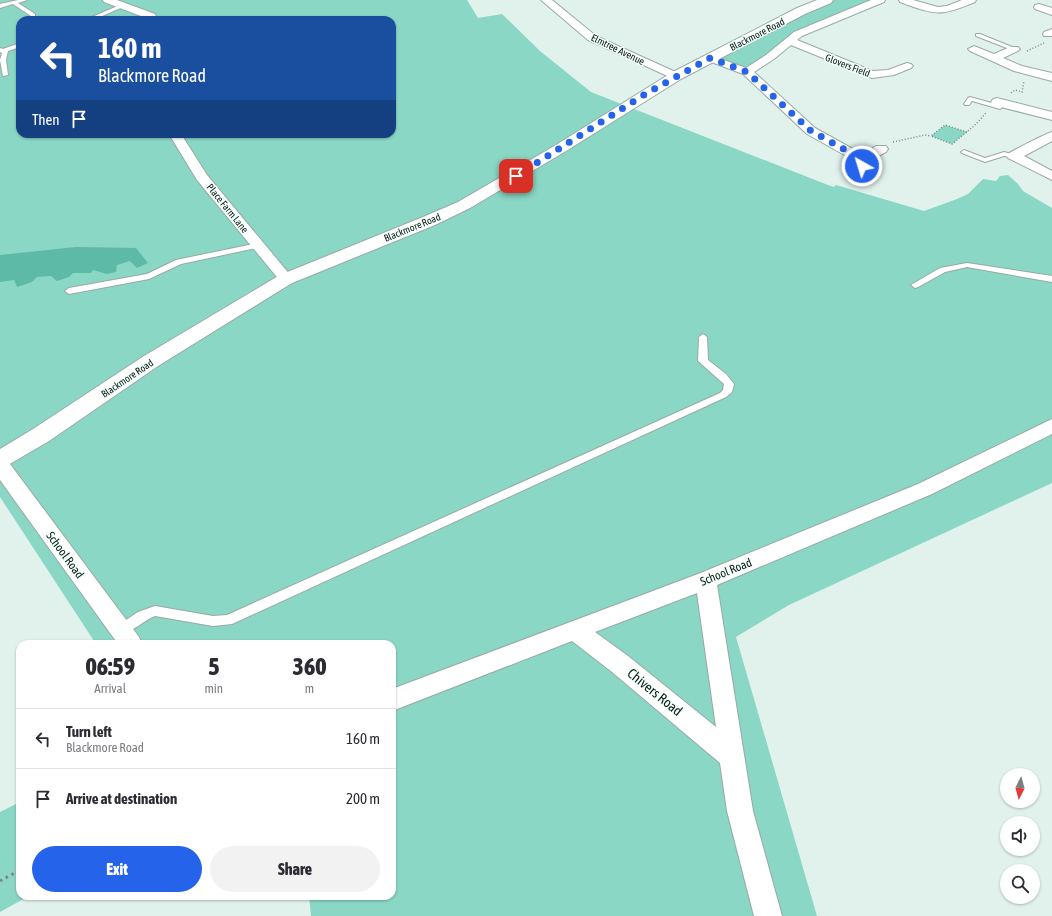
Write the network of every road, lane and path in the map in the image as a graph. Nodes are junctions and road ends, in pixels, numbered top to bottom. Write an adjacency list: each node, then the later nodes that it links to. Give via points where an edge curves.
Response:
1 (24, 0): 8 (lane)
2 (108, 0): 10 (street)
3 (546, 0): 29 (street, Elmtree Avenue, via 592,38)
4 (828, 0): 23 (street, Blackmore Road)
5 (880, 0): 18 (street, via 798,34)
6 (904, 0): 7 (street, via 928,10 941,11)
7 (971, 0)
8 (14, 3): 9 (lane); 13 (lane)
9 (0, 6)
10 (122, 6): 14 (lane); 15 (street)
11 (1039, 7): 12 (street)
12 (1052, 12)
13 (33, 15)
14 (98, 16)
15 (151, 16)
16 (978, 35): 21 (lane)
17 (1050, 36): 21 (path, via 1024,52)
18 (790, 40): 25 (street, Glovers Field, via 872,75 890,73); 27 (street)
19 (16, 46): 22 (lane)
20 (974, 49): 24 (street)
21 (1014, 49): 24 (street)
22 (2, 50): 28 (lane, via 5,52)
23 (710, 58): 27 (street); 29 (street, Blackmore Road)
24 (993, 58): 26 (street)
25 (907, 66)
26 (1026, 71): 30 (street); 32 (path, via 1022,92 1015,90)
27 (747, 72): 38 (street, via 811,131 862,163)
28 (5, 75)
29 (676, 76): 43 (street, Blackmore Road, via 493,190 429,221)
30 (1052, 77)
31 (967, 104): 32 (lane, via 970,99)
32 (997, 104): 33 (street); 34 (path)
33 (1052, 116)
34 (967, 132): 35 (path, via 952,144); 35 (path, via 945,124)
35 (931, 136): 38 (path, via 895,141)
36 (1052, 136): 40 (street)
37 (178, 138): 42 (street, Place Farm Lane, via 202,177)
38 (881, 149)
39 (964, 152): 40 (lane, via 985,160 1004,154)
40 (1013, 155): 41 (street)
41 (1052, 176)
42 (258, 245): 43 (street, Place Farm Lane); 46 (lane, via 179,262 134,280)
43 (286, 279): 49 (street, Blackmore Road, via 151,361 41,435)
44 (1052, 279): 45 (lane, via 967,265 943,270)
45 (915, 285)
46 (68, 291)
47 (703, 337): 53 (lane, via 703,361 723,375 729,384 727,392 723,395 228,620 212,621 155,611 142,616)
48 (1052, 426): 51 (street, School Road, via 925,489)
49 (0, 459)
50 (0, 465): 53 (street, School Road)
51 (706, 580): 52 (street, School Road); 55 (street)
52 (574, 630): 54 (street, School Road); 55 (street, Chivers Road, via 620,664)
53 (126, 637)
54 (396, 698)
55 (733, 757): 58 (street, via 740,811)
56 (16, 872): 57 (path)
57 (0, 881)
58 (768, 916)

